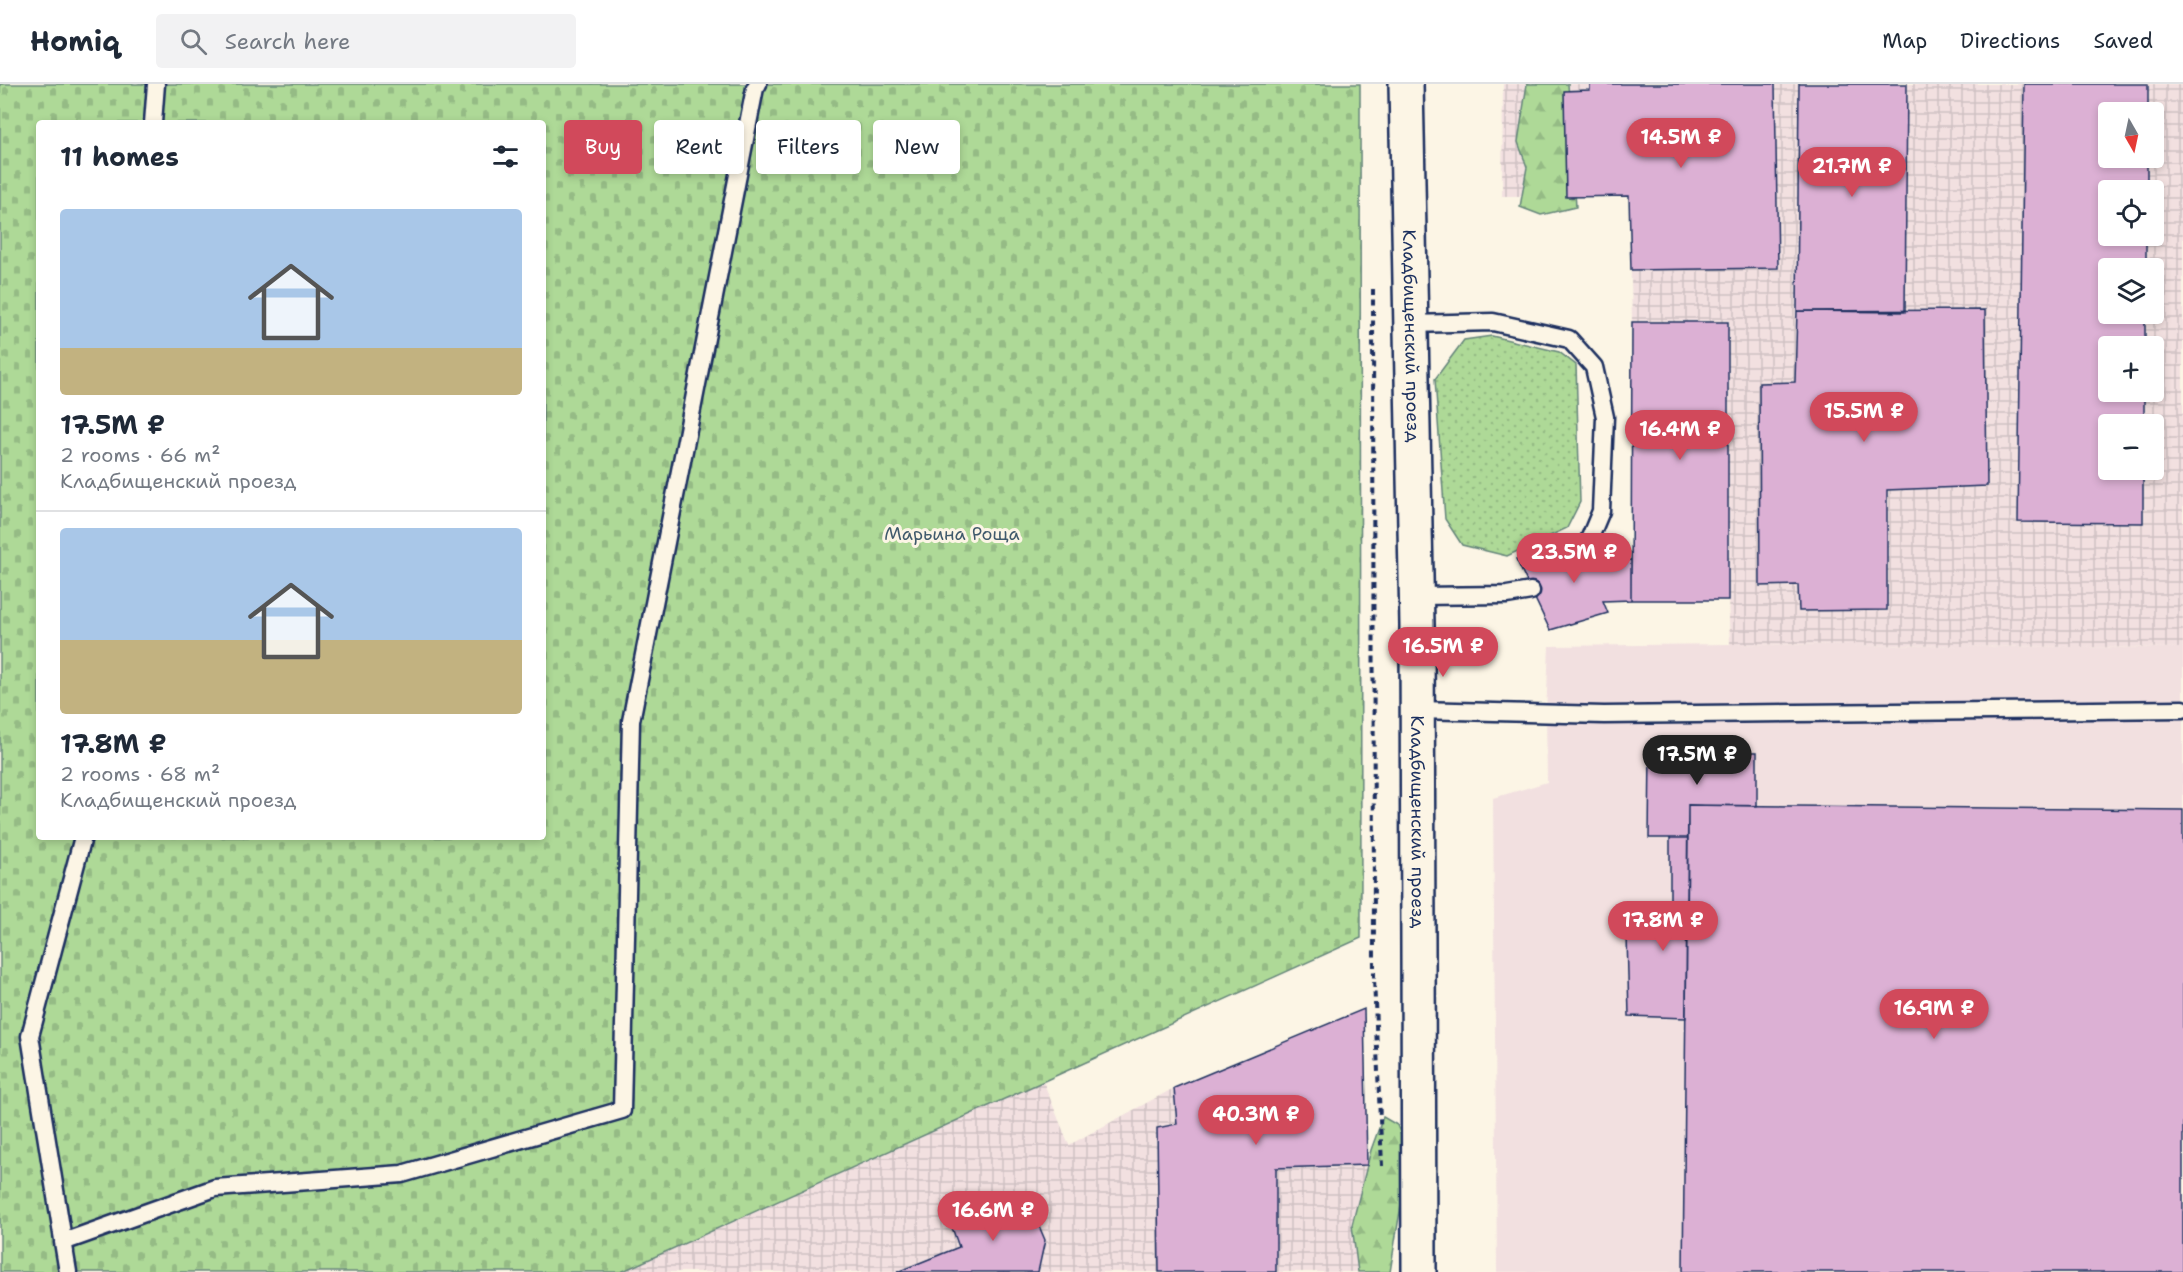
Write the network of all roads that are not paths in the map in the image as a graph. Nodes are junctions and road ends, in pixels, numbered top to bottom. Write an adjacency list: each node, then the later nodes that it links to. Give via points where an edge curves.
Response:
1 (156, 84): 4 (lane)
2 (758, 84): 12 (lane, via 631,722 622,1110 402,1173 215,1188)
3 (1406, 84): 5 (street, Кладбищенский проезд)
4 (153, 120)
5 (1411, 324): 6 (lane, via 1493,322 1569,339 1594,367 1605,417 1601,511); 8 (street, Кладбищенский проезд)
6 (1581, 558)
7 (1531, 591): 8 (lane)
8 (1417, 596): 10 (street, Кладбищенский проезд)
9 (2183, 709): 10 (lane, via 1604,715)
10 (1418, 710): 14 (street, Кладбищенский проезд)
11 (82, 840): 12 (lane, via 30,1036)
12 (63, 1242): 13 (lane)
13 (68, 1272)
14 (1419, 1272)

